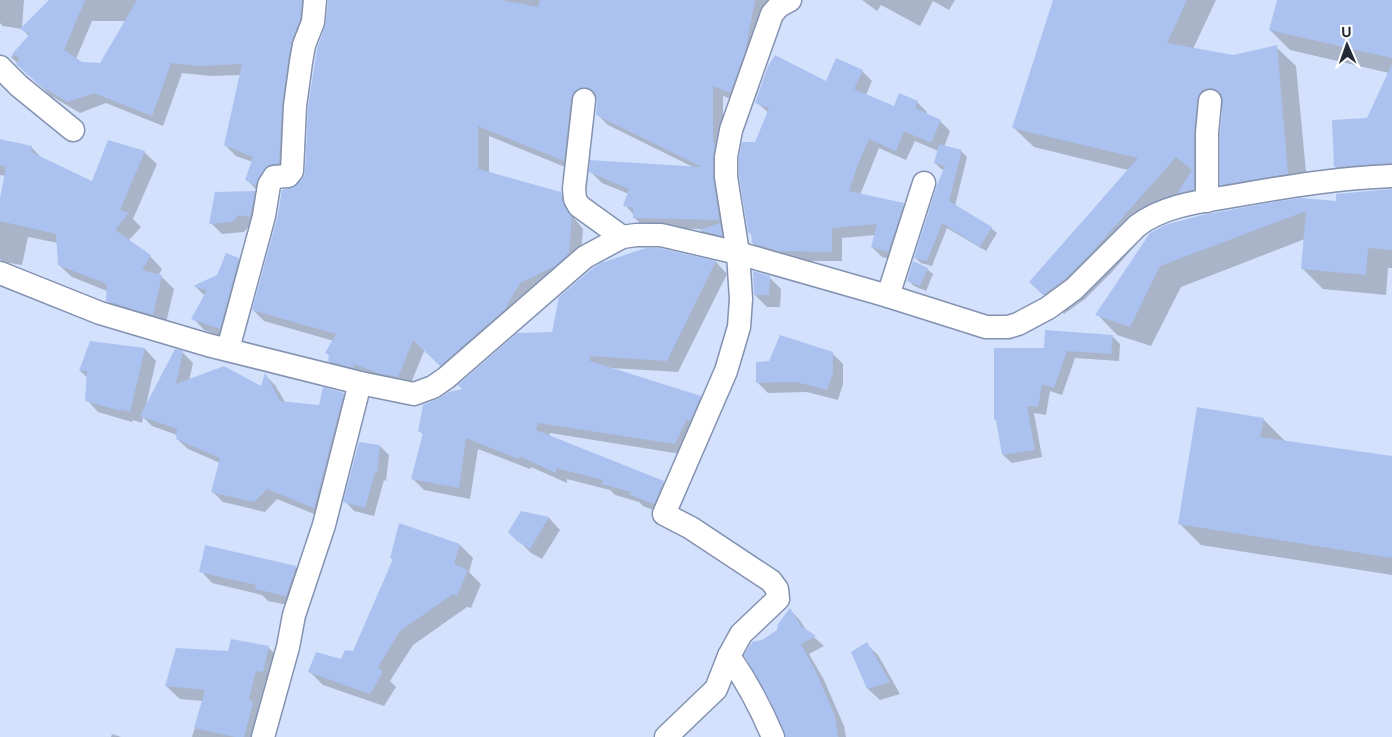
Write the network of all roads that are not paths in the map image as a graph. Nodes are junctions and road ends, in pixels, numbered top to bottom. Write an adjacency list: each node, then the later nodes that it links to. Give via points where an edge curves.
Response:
1 (315, 0): 14 (street, via 295,106 292,171 288,176 274,177 269,185 264,216)
2 (790, 0): 11 (street, via 772,14 728,143 726,177)
3 (0, 67): 6 (street)
4 (584, 100): 10 (street, via 575,199 579,206)
5 (1210, 101): 9 (street)
6 (74, 130)
7 (1392, 176): 9 (street, via 1307,184)
8 (924, 184): 13 (street)
9 (1207, 201): 13 (street, via 1147,218 1074,289 1028,320 1008,327 986,327)
10 (622, 237): 11 (street, via 661,235); 15 (street, via 585,257 433,387 414,394)
11 (738, 252): 13 (street); 16 (street, via 739,327 726,371 664,514 771,581 777,589 777,601 741,634)
12 (0, 273): 14 (street, via 100,313)
13 (888, 296)
14 (228, 349): 15 (street)
15 (360, 383): 17 (street, via 324,525 294,615)
16 (730, 656): 18 (street, via 709,698); 19 (street, via 762,710)
17 (263, 737)
18 (666, 737)
19 (773, 737)

